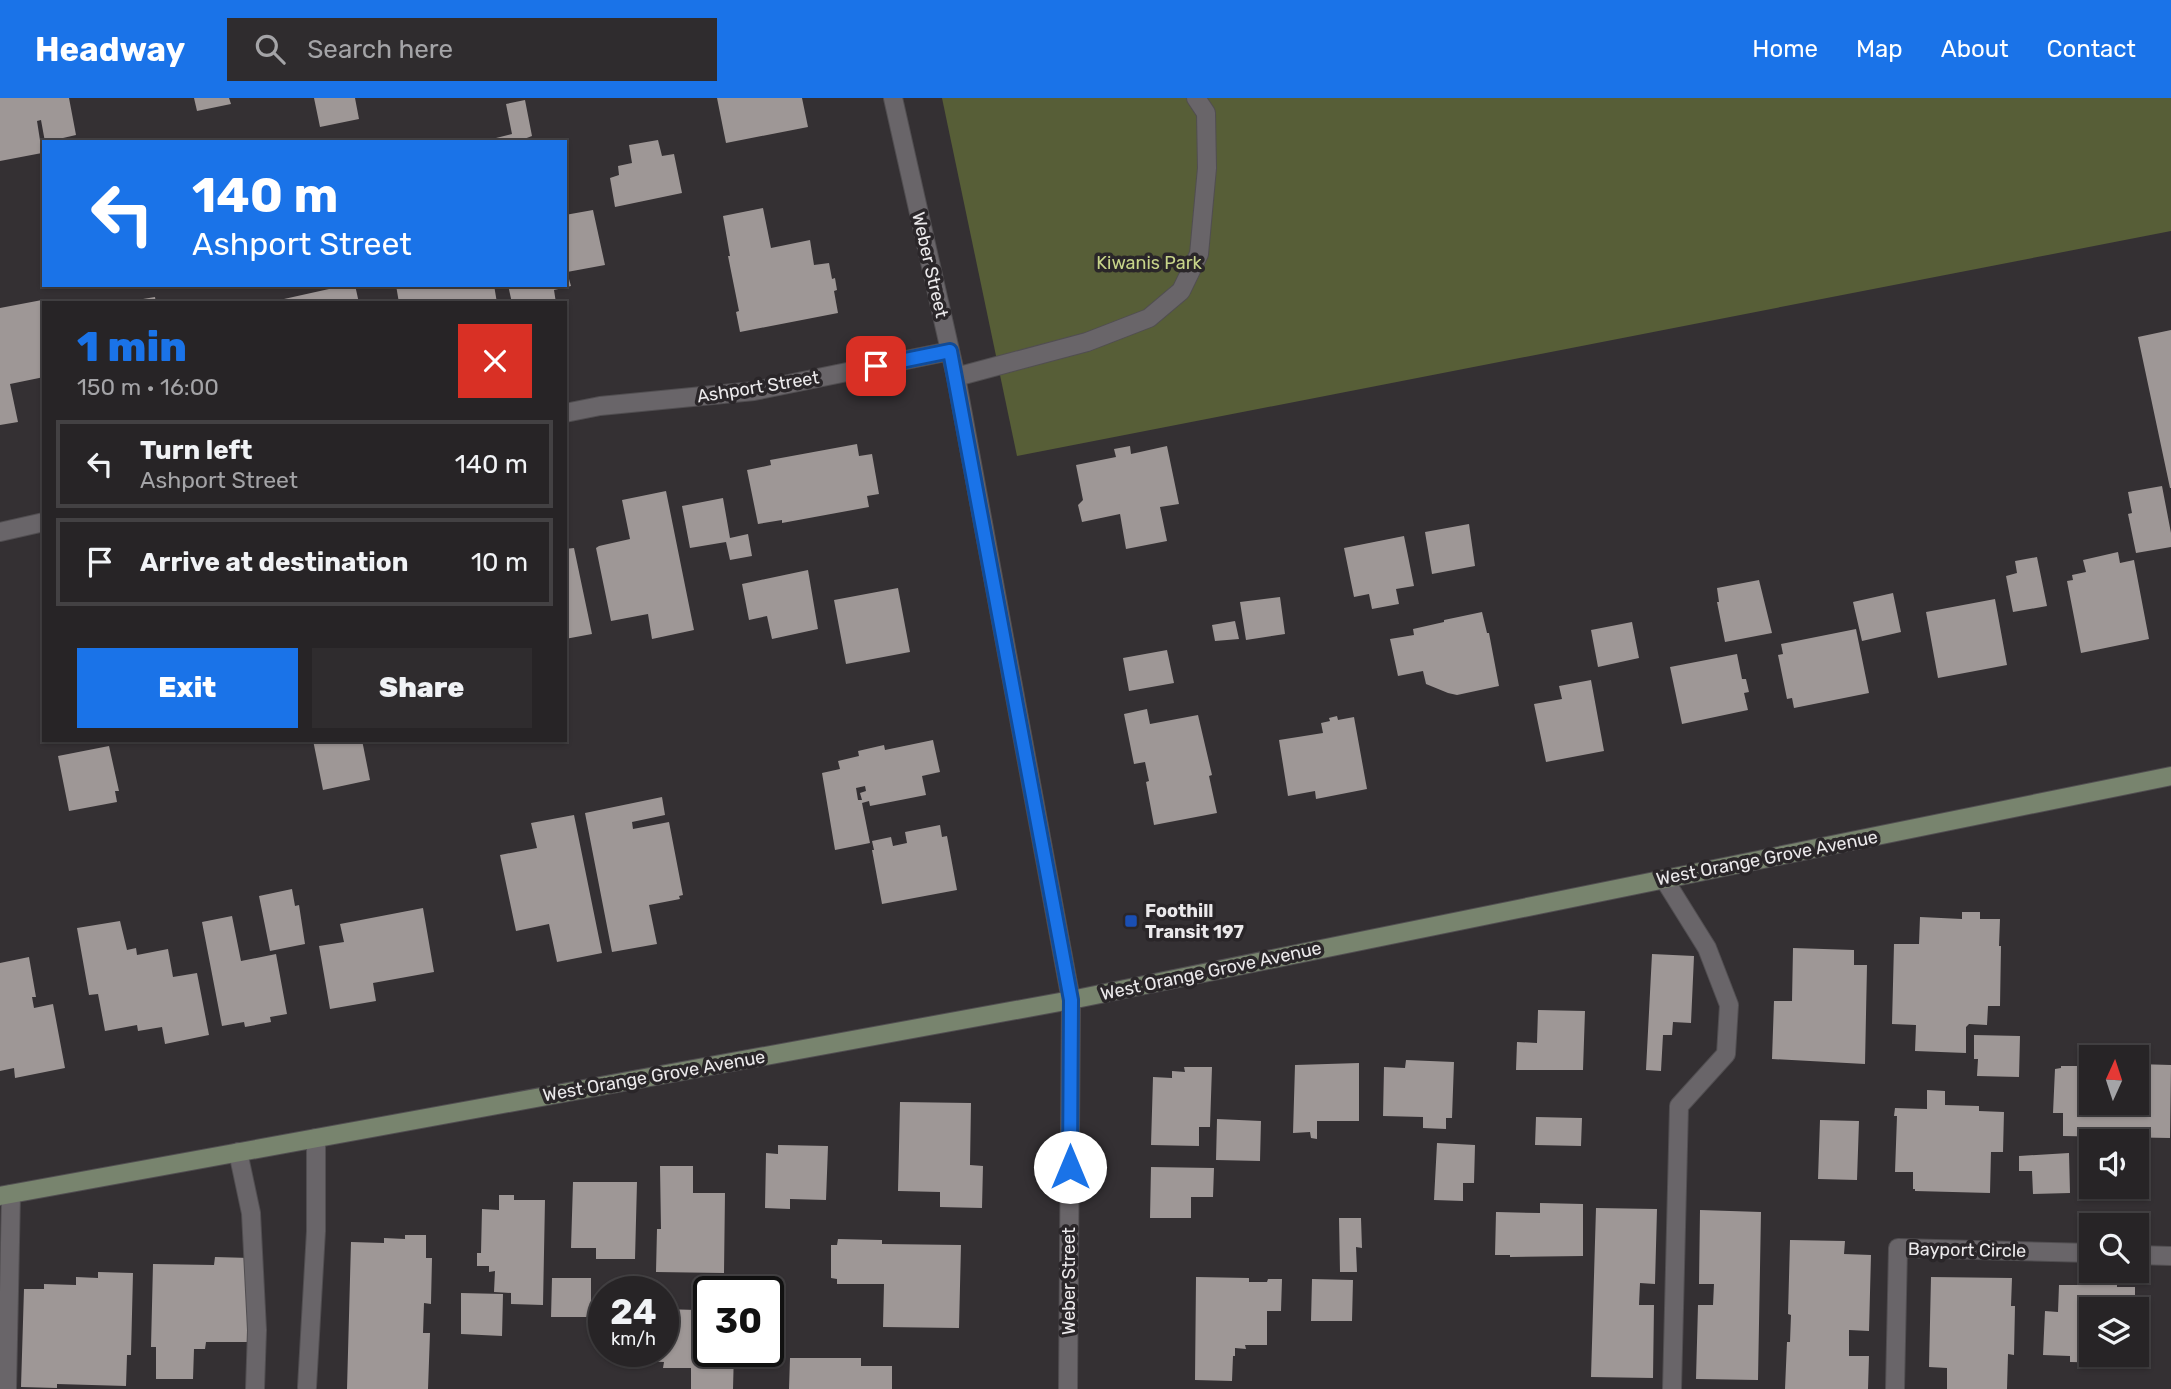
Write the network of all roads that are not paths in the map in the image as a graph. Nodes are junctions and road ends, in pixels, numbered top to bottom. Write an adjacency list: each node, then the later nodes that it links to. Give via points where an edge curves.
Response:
1 (892, 98): 3 (street, Weber Street)
2 (1196, 98): 4 (street, via 1206,113 1207,168 1199,254 1181,291 1149,318 1087,342)
3 (950, 351): 4 (street, Weber Street); 5 (street, Ashport Street, via 754,391)
4 (956, 377): 10 (street, Weber Street)
5 (567, 413)
6 (42, 523): 7 (street)
7 (0, 532)
8 (2171, 776): 9 (street, West Orange Grove Avenue)
9 (1664, 879): 10 (street, West Orange Grove Avenue); 21 (street, via 1707,948 1729,1005 1726,1054 1679,1106)
10 (1071, 1000): 11 (street, West Orange Grove Avenue); 20 (street, Weber Street)
11 (316, 1139): 12 (street, West Orange Grove Avenue); 17 (street)
12 (238, 1152): 13 (street, West Orange Grove Avenue); 19 (street, via 251,1213)
13 (6, 1195): 18 (street)
14 (2079, 1253): 22 (street, Bayport Circle, via 1898,1248)
15 (2149, 1255): 16 (street)
16 (2171, 1256)
17 (307, 1387)
18 (7, 1389)
19 (255, 1389)
20 (1068, 1389)
21 (1672, 1389)
22 (1895, 1389)

